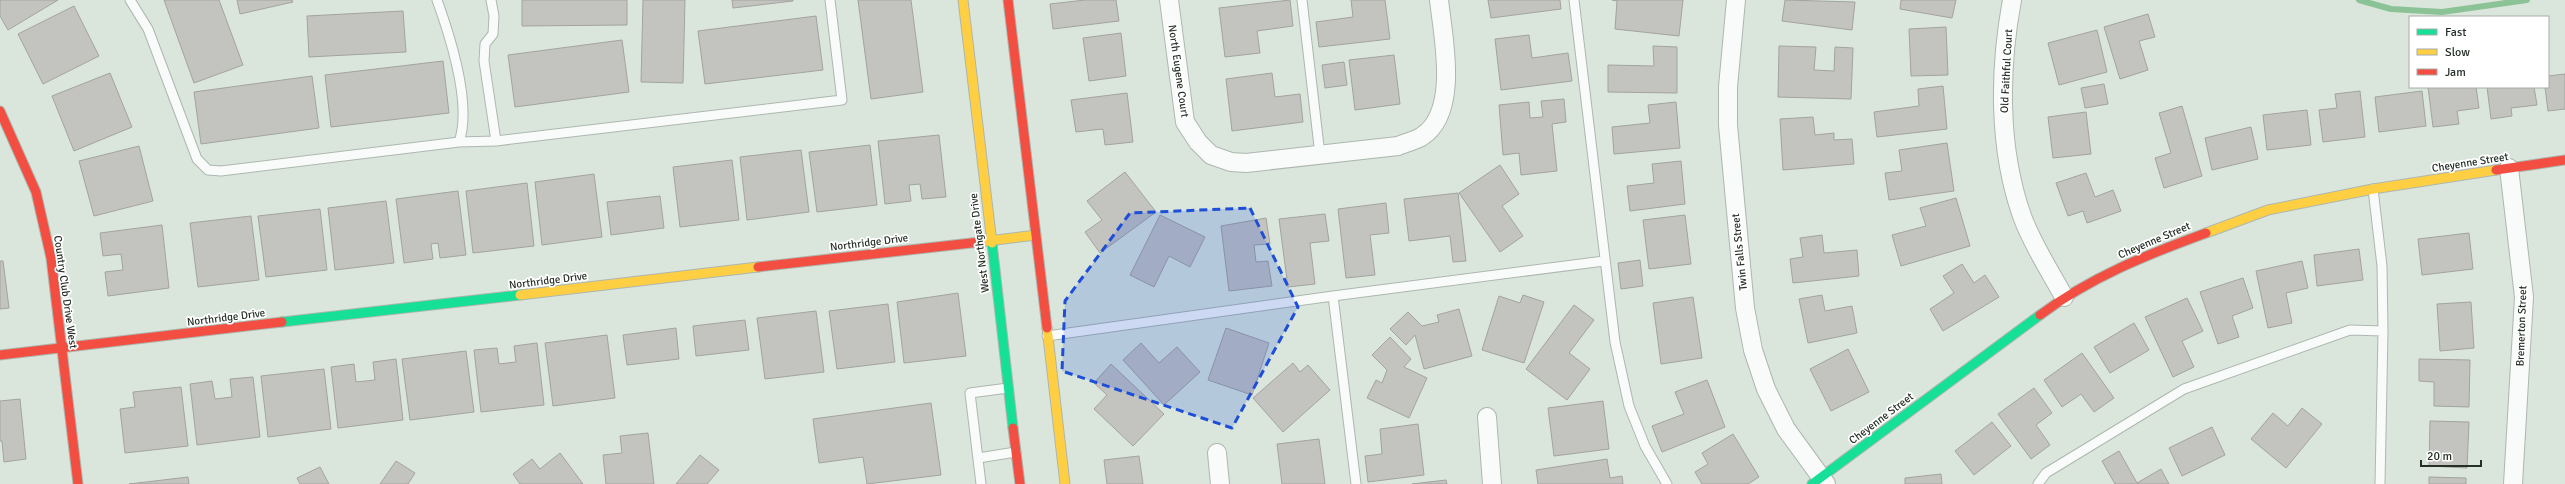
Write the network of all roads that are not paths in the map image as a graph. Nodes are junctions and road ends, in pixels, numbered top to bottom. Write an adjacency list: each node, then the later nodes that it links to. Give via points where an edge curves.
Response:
1 (130, 0): 15 (lane, via 148,29 197,160 208,170 221,171)
2 (436, 0): 15 (lane, via 453,49 463,109)
3 (491, 0): 14 (lane, via 494,16 493,34 485,44 484,60)
4 (963, 0): 21 (street, West Northgate Drive)
5 (1008, 0): 20 (street)
6 (1169, 0): 16 (street, North Eugene Court, via 1185,122 1198,142 1211,155 1231,162)
7 (1302, 0): 16 (lane)
8 (1439, 0): 16 (street, North Eugene Court, via 1447,69 1444,99 1434,125 1421,136 1398,146)
9 (1574, 0): 22 (lane)
10 (1736, 0): 34 (street, Twin Falls Street, via 1728,87 1728,125 1745,308 1753,350 1766,389 1786,429)
11 (2012, 0): 24 (street, Old Faithful Court, via 2003,107 2008,169 2022,217)
12 (830, 2): 14 (lane, via 842,100)
13 (0, 111): 27 (street, Country Club Drive West, via 36,192 51,258)
14 (496, 141): 15 (lane)
15 (460, 142)
16 (1314, 156)
17 (2565, 160): 18 (street, Cheyenne Street)
18 (2509, 168): 19 (street, Cheyenne Street); 45 (street, Bremerton Street, via 2524,297)
19 (2373, 189): 24 (street, Cheyenne Street, via 2268,210 2132,260); 25 (lane, via 2382,266)
20 (1036, 235): 21 (street, Northridge Drive); 26 (street)
21 (991, 240): 27 (street, Northridge Drive); 29 (street, West Northgate Drive)
22 (1604, 261): 23 (lane); 42 (lane, via 1615,342 1629,406 1645,446)
23 (1333, 296): 26 (lane); 40 (lane)
24 (2064, 297): 34 (street, Cheyenne Street)
25 (2383, 331): 43 (lane, via 2350,330 2184,389 2046,473); 44 (lane)
26 (1047, 336): 38 (street)
27 (62, 348): 28 (street, Northridge Drive); 35 (street, Country Club Drive West)
28 (0, 355)
29 (1008, 388): 31 (street, West Northgate Drive); 33 (lane, via 970,394)
30 (1487, 417): 41 (street)
31 (1016, 452): 33 (lane); 37 (street, West Northgate Drive)
32 (1216, 453): 39 (street)
33 (978, 458): 36 (lane)
34 (1820, 482)
35 (78, 484)
36 (981, 484)
37 (1020, 484)
38 (1065, 484)
39 (1220, 484)
40 (1356, 484)
41 (1492, 484)
42 (1667, 484)
43 (2038, 484)
44 (2380, 484)
45 (2513, 484)

